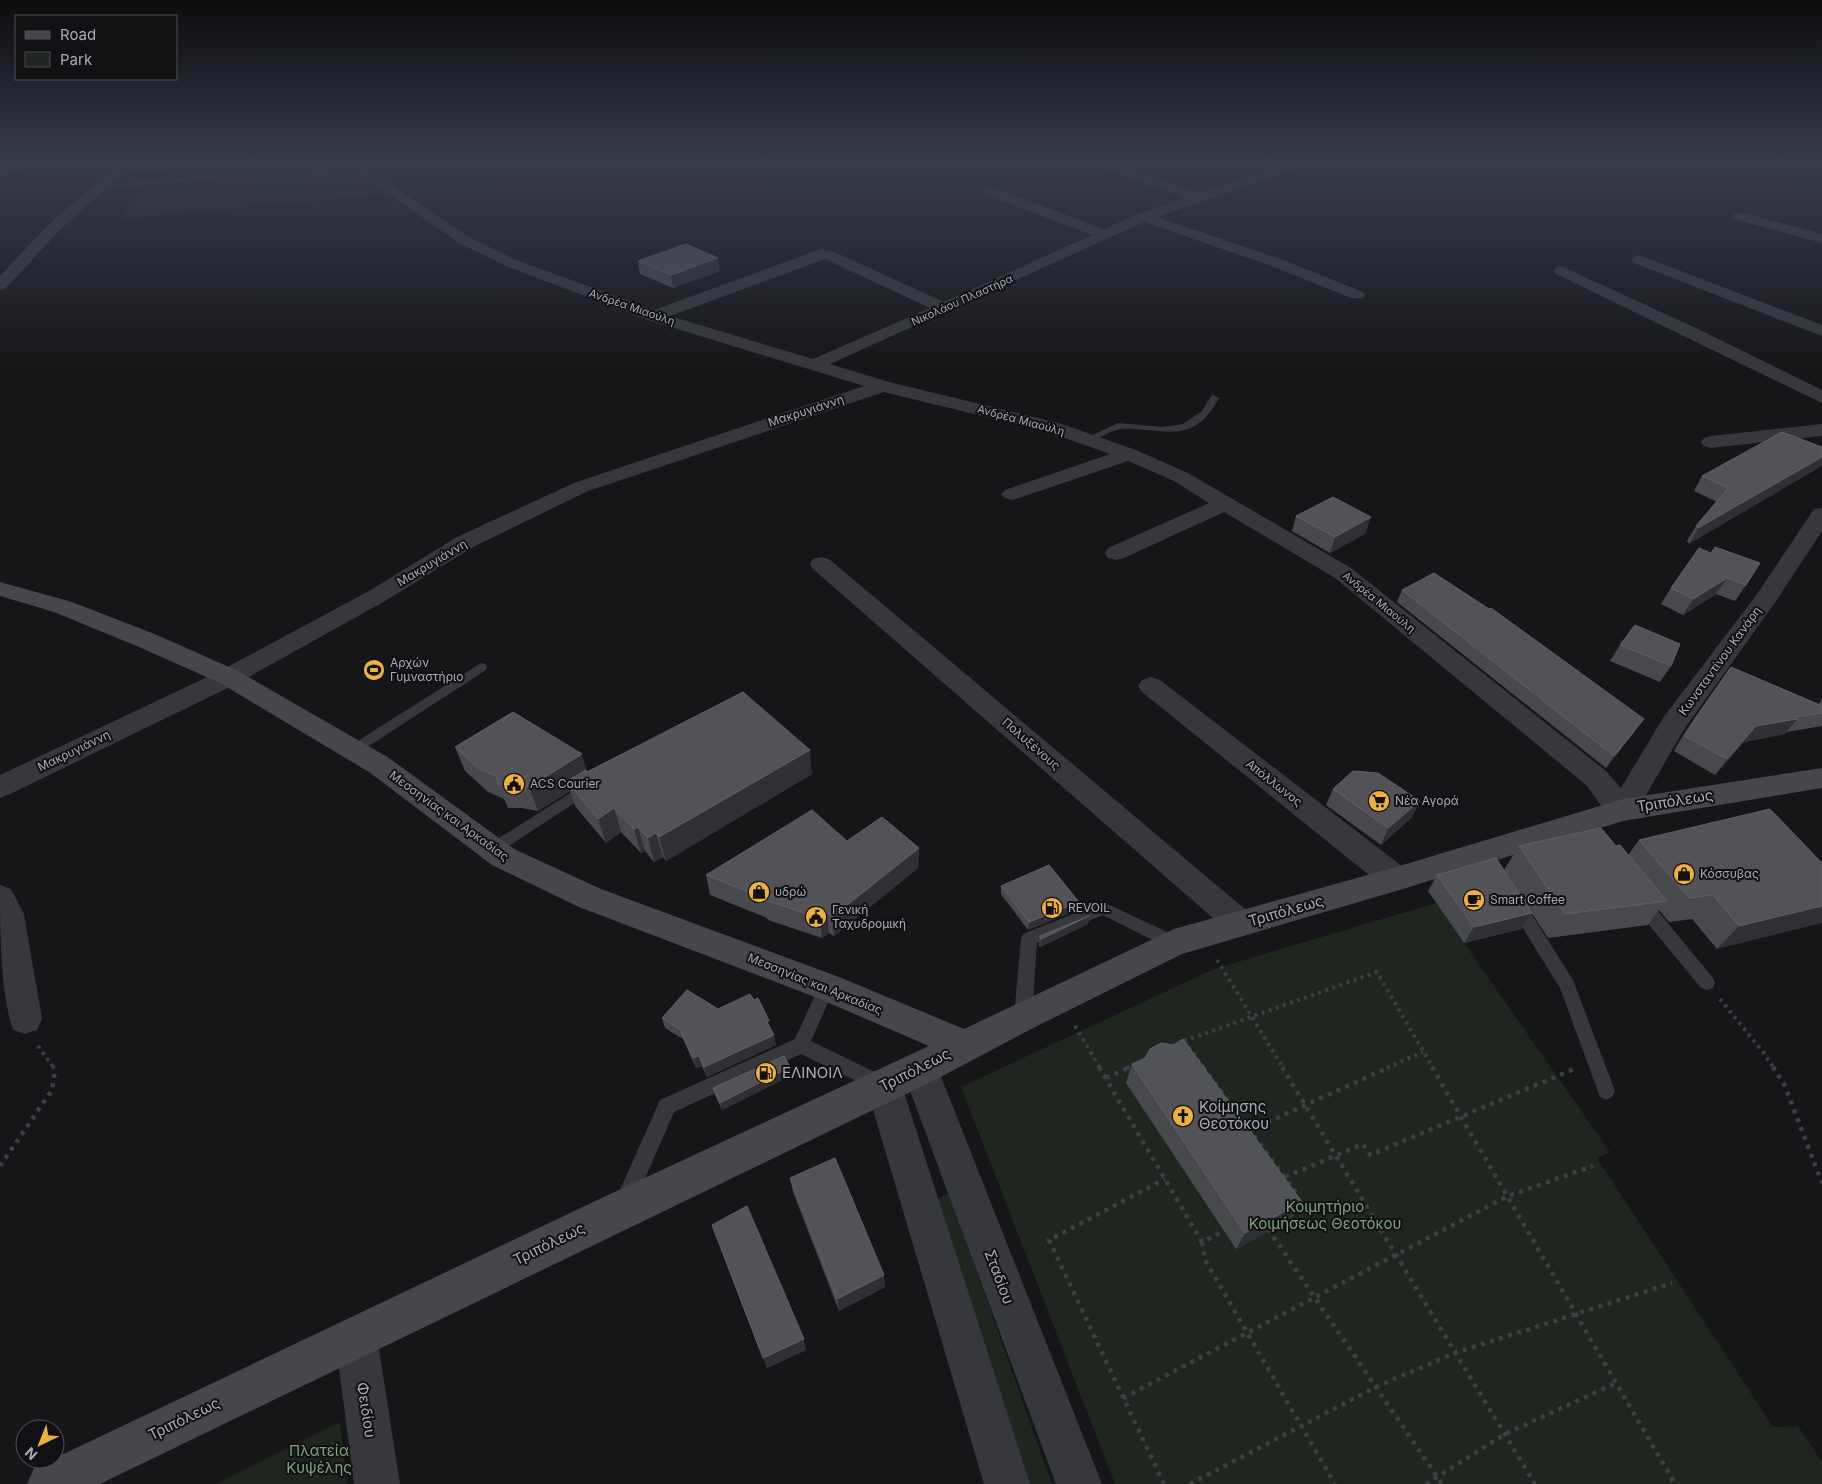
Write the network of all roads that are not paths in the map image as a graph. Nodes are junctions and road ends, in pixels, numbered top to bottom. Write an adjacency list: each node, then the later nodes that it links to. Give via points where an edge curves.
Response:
1 (50, 231): 11 (street)
2 (451, 231): 14 (street, Ανδρέα Μιαούλη, via 511,263)
3 (1097, 231): 7 (street)
4 (1110, 231): 7 (street, Νικολάου Πλαστήρα)
5 (1188, 231): 12 (street, via 1305,272)
6 (1794, 231): 8 (street)
7 (1104, 234): 13 (street, Νικολάου Πλαστήρα)
8 (1822, 239)
9 (1639, 260): 15 (street)
10 (1561, 271): 18 (street)
11 (0, 285)
12 (1357, 295)
13 (944, 308): 14 (street, via 821,254); 16 (street, Νικολάου Πλαστήρα)
14 (654, 316): 16 (street, Ανδρέα Μιαούλη)
15 (1822, 331)
16 (816, 364): 17 (street, Ανδρέα Μιαούλη)
17 (883, 386): 21 (street, Ανδρέα Μιαούλη); 31 (street, Μακρυγιάννη, via 581,487 466,542 377,596)
18 (1822, 397)
19 (1214, 398): 21 (lane, via 1206,413 1186,427 1162,430 1118,426)
20 (1822, 430): 22 (street)
21 (1089, 439): 23 (street, Ανδρέα Μιαούλη)
22 (1711, 442)
23 (1129, 454): 24 (street); 25 (street, Ανδρέα Μιαούλη, via 1181,477)
24 (1012, 494)
25 (1226, 504): 27 (street); 37 (street, Ανδρέα Μιαούλη, via 1343,573 1596,778)
26 (1822, 514): 37 (street, Κωνσταντίνου Κανάρη, via 1766,599 1673,725)
27 (1116, 553)
28 (821, 564): 43 (street, Πολυξένους)
29 (0, 590): 31 (main road, Μεσσηνίας και Αρκαδίας, via 74,611)
30 (481, 667): 33 (lane)
31 (229, 677): 33 (main road, Μεσσηνίας και Αρκαδίας); 35 (street, Μακρυγιάννη)
32 (1152, 686): 39 (street, Απόλλωνος)
33 (353, 750): 38 (main road, Μεσσηνίας και Αρκαδίας, via 379,765)
34 (1822, 778): 37 (main road, Τριπόλεως)
35 (0, 787)
36 (588, 787): 38 (lane)
37 (1623, 810): 39 (main road, Τριπόλεως, via 1583,831 1488,860)
38 (493, 849): 46 (main road, Μεσσηνίας και Αρκαδίας, via 503,857 590,898)
39 (1396, 879): 43 (main road, Τριπόλεως)
40 (1508, 891): 52 (lane, via 1567,985)
41 (1633, 892): 45 (lane)
42 (0, 898): 48 (street, via 8,914)
43 (1241, 924): 44 (main road, Τριπόλεως)
44 (1174, 943): 47 (main road, Τριπόλεως); 47 (lane, via 1103,908 1029,939)
45 (1707, 983)
46 (827, 988): 49 (lane); 50 (main road, Μεσσηνίας και Αρκαδίας)
47 (1023, 1016): 50 (main road, Τριπόλεως)
48 (25, 1019)
49 (801, 1045): 51 (lane); 53 (lane, via 667,1106)
50 (964, 1045): 51 (main road, Τριπόλεως)
51 (902, 1077): 53 (main road, Τριπόλεως); 57 (street); 58 (street, Σταδίου)
52 (1606, 1091)
53 (622, 1209): 54 (main road, Τριπόλεως)
54 (356, 1337): 55 (main road, Τριπόλεως); 56 (street, Φειδίου)
55 (50, 1484)
56 (377, 1484)
57 (1007, 1484)
58 (1079, 1484)

